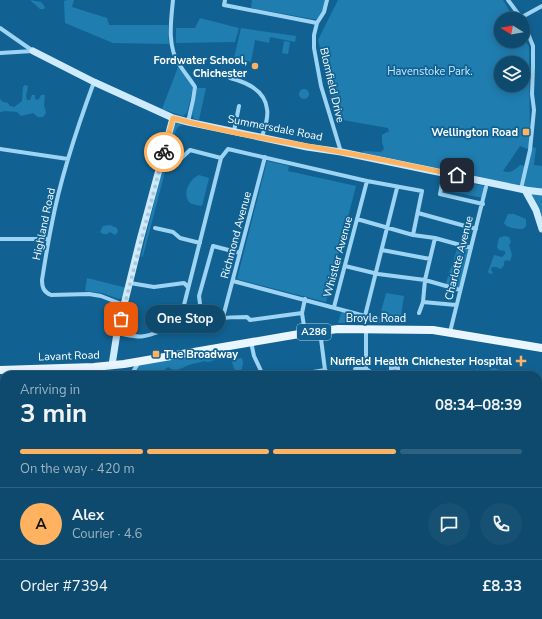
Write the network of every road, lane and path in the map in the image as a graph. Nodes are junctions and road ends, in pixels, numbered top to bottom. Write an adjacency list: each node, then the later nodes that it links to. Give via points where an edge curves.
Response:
1 (174, 0): 17 (street, via 172,47 178,64 195,87)
2 (225, 0): 8 (street, via 224,5)
3 (327, 0): 8 (street, Blomfield Drive, via 324,12)
4 (508, 0): 6 (street)
5 (542, 6): 7 (street)
6 (517, 12)
7 (530, 14)
8 (316, 23): 21 (street, Blomfield Drive, via 314,48 321,86)
9 (0, 28): 11 (street)
10 (530, 41): 30 (street, via 534,110)
11 (33, 51): 12 (street); 14 (street, Summersdale Road)
12 (0, 53)
13 (230, 78): 19 (street, via 248,84 264,99 267,109)
14 (94, 82): 16 (street, Summersdale Road); 24 (street, Highland Road)
15 (239, 106): 18 (street)
16 (173, 118): 17 (street, Summersdale Road); 52 (street)
17 (188, 122): 18 (street, Summersdale Road)
18 (234, 131): 19 (street, Summersdale Road)
19 (262, 137): 21 (street, Summersdale Road)
20 (0, 149): 24 (street)
21 (341, 152): 30 (street, Summersdale Road)
22 (265, 157): 23 (street, via 228,149); 27 (street); 46 (street, Richmond Avenue)
23 (221, 158): 25 (street, via 190,150); 43 (street)
24 (68, 159): 42 (street, Highland Road)
25 (172, 168)
26 (443, 178): 32 (street, via 440,194)
27 (367, 181): 29 (street); 34 (street, Whistler Avenue)
28 (486, 187): 32 (street, Charlotte Avenue)
29 (396, 188): 33 (street, via 422,191); 36 (street)
30 (523, 189): 31 (street, Summersdale Road); 38 (street, via 536,210)
31 (542, 192)
32 (482, 204): 37 (street, Charlotte Avenue)
33 (418, 213): 37 (street); 39 (street)
34 (358, 219): 36 (street); 48 (street, Whistler Avenue)
35 (155, 228): 43 (street)
36 (387, 228): 39 (street); 45 (street)
37 (476, 229): 44 (street, Charlotte Avenue)
38 (542, 229)
39 (413, 235): 40 (street)
40 (435, 238): 44 (street); 47 (street)
41 (0, 239): 42 (street)
42 (49, 239): 57 (street, Highland Road, via 42,280 42,287 46,293 89,294)
43 (200, 243): 53 (street)
44 (471, 248): 54 (street, Charlotte Avenue)
45 (382, 250): 47 (street); 49 (street)
46 (240, 253): 51 (street, Richmond Avenue); 64 (street, via 213,246 199,296)
47 (430, 259): 50 (street)
48 (345, 266): 49 (street); 59 (street, Whistler Avenue)
49 (376, 274): 50 (street); 59 (street, Whistler Avenue, via 365,316)
50 (425, 280): 54 (street); 56 (street)
51 (233, 281): 55 (street); 63 (street, Richmond Avenue)
52 (130, 283): 53 (street, via 154,287 184,283); 57 (street)
53 (188, 287): 64 (street, via 182,315 192,323)
54 (460, 290): 58 (street, Charlotte Avenue)
55 (305, 299): 59 (street); 61 (street)
56 (423, 302): 58 (street); 62 (street)
57 (124, 305): 70 (street)
58 (456, 305): 69 (street, Charlotte Avenue)
59 (334, 307)
60 (176, 312): 66 (street, via 165,310)
61 (302, 313): 63 (street, via 250,320 247,317); 71 (street)
62 (419, 313)
63 (223, 317): 64 (street)
64 (202, 320)
65 (366, 328): 67 (main road, Broyle Road / A286); 69 (main road, Broyle Road / A286); 77 (street)
66 (161, 331): 68 (street); 70 (street, via 140,338)
67 (320, 331): 71 (main road, Broyle Road / A286); 79 (street)
68 (172, 332)
69 (450, 332): 73 (main road, Broyle Road / A286)
70 (117, 333): 75 (street)
71 (305, 333): 72 (main road, Broyle Road / A286)
72 (251, 342): 74 (main road, Broyle Road / A286); 81 (street)
73 (542, 347)
74 (139, 362): 75 (main road, Lavant Road / A286); 80 (street)
75 (112, 365): 78 (main road, Lavant Road / A286)
76 (355, 369): 77 (street)
77 (366, 369): 83 (street)
78 (0, 370)
79 (325, 370): 82 (street)
80 (133, 371)
81 (261, 371)
82 (319, 371)
83 (369, 371)

